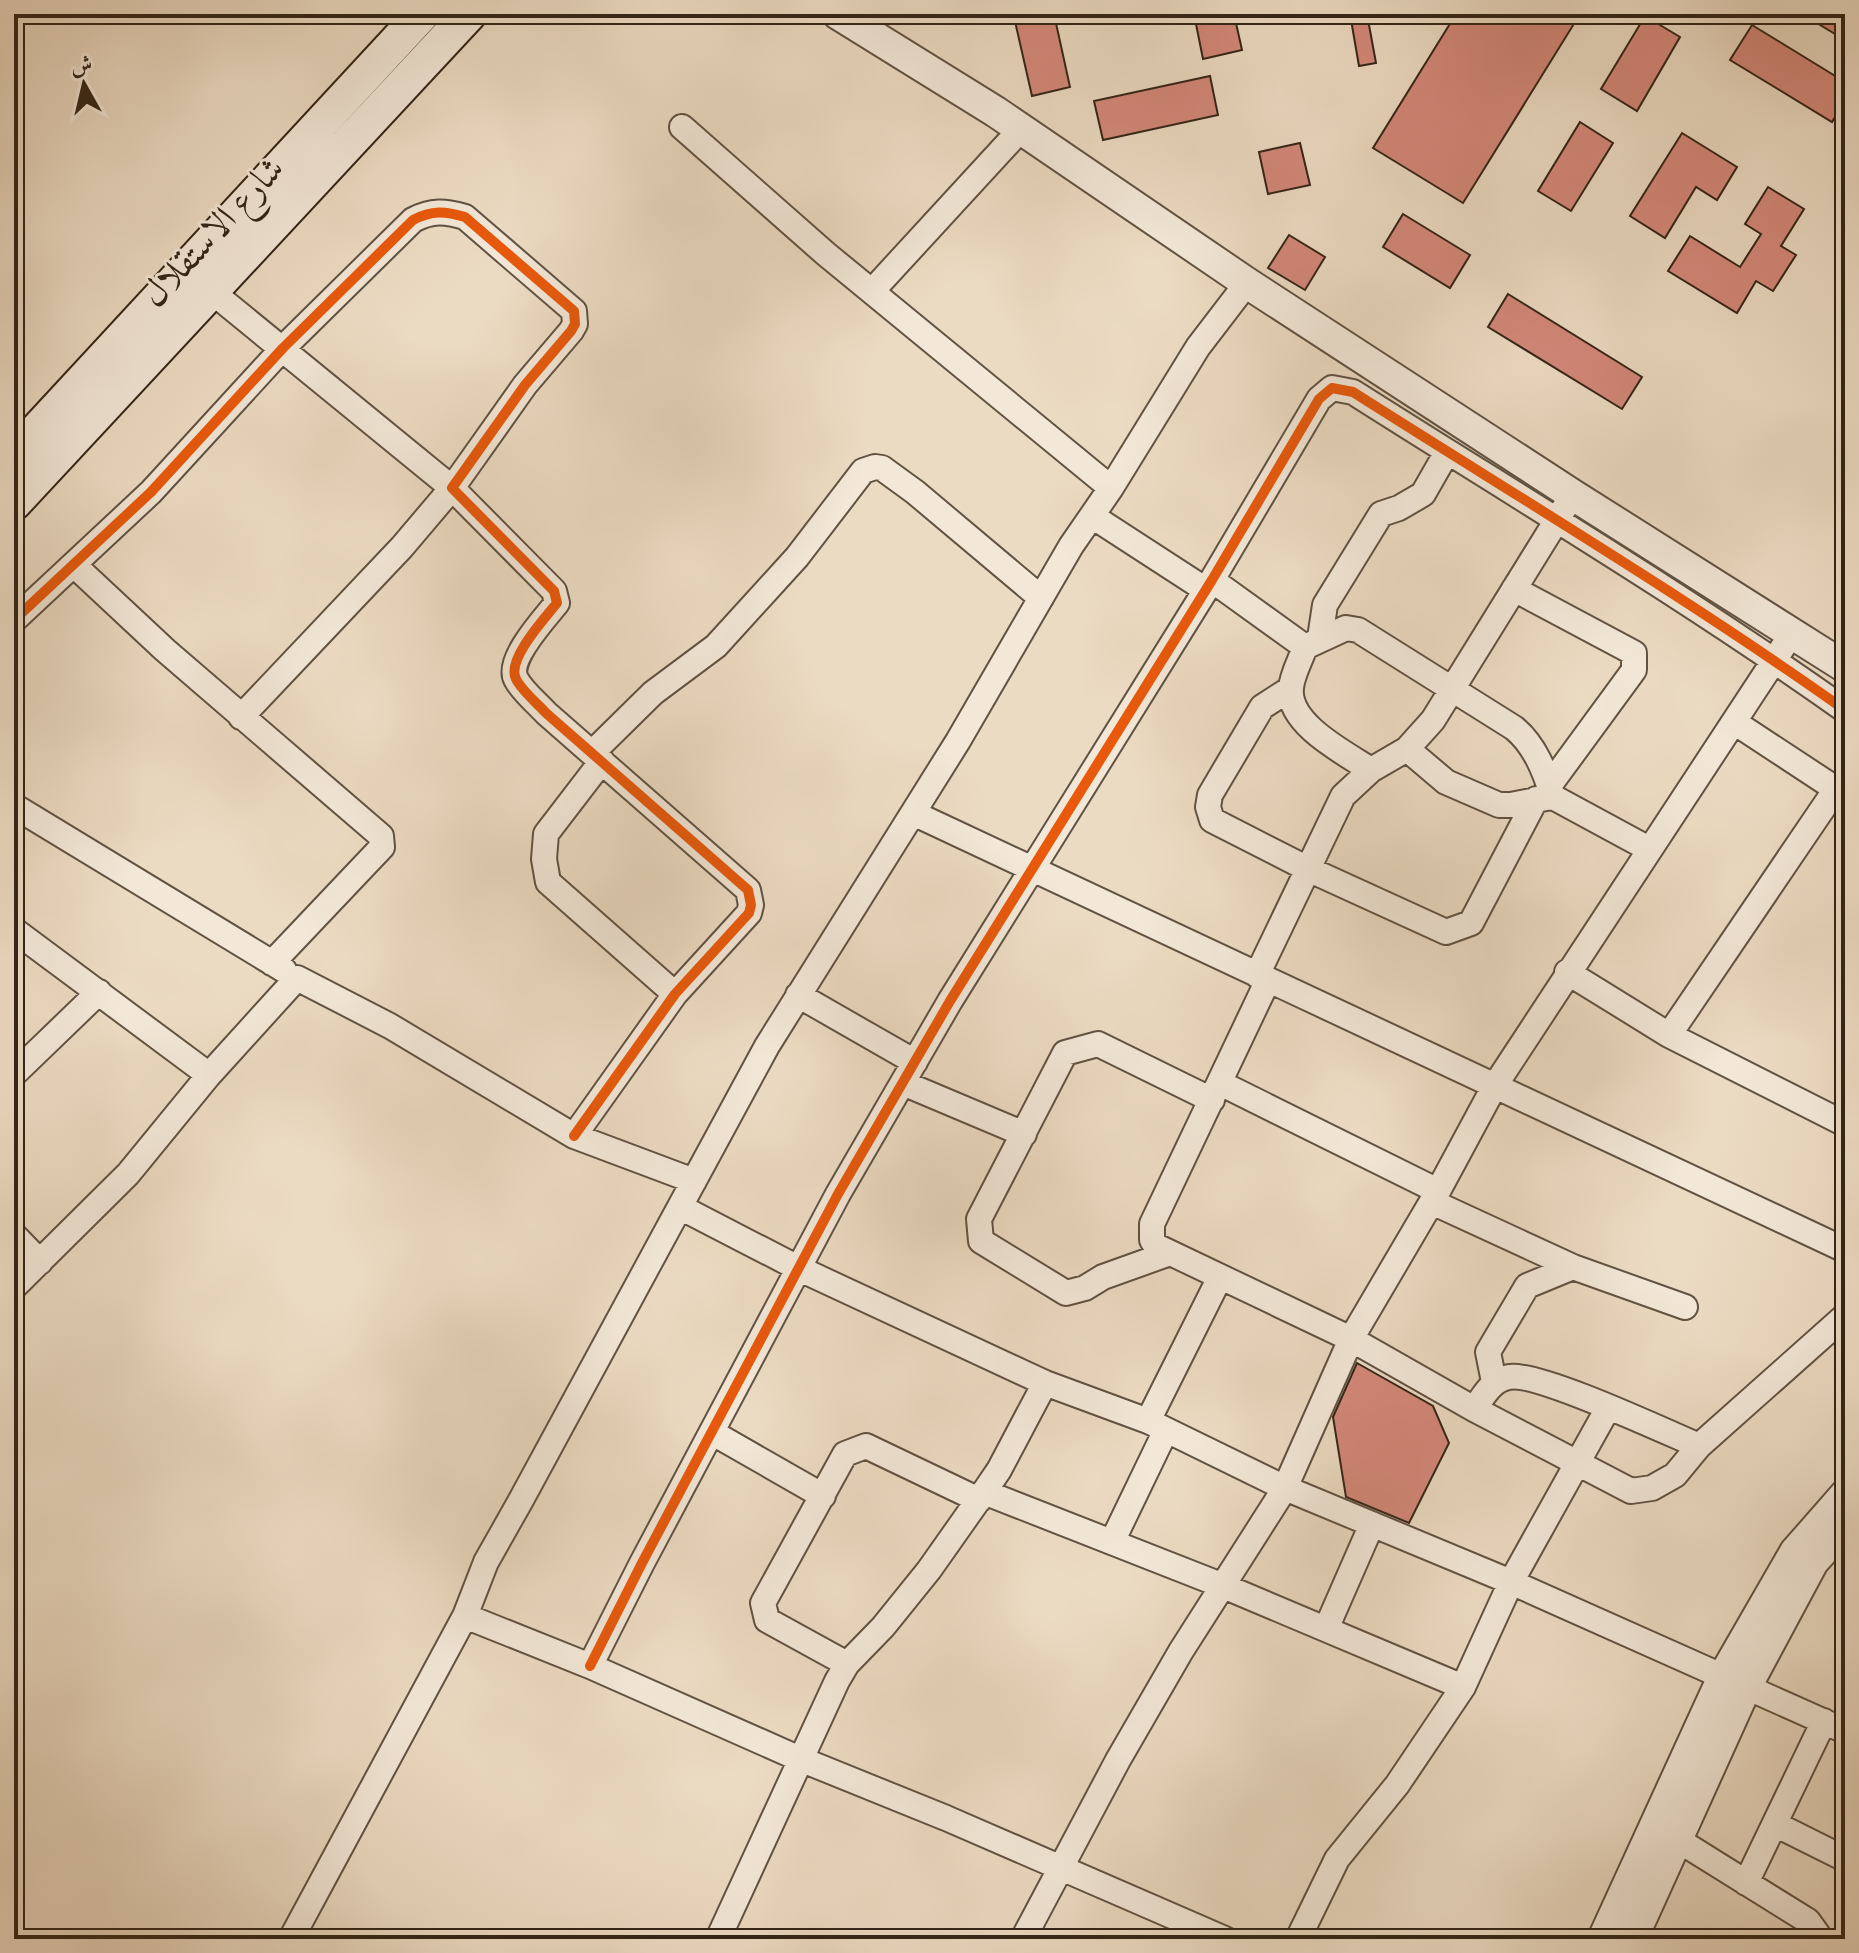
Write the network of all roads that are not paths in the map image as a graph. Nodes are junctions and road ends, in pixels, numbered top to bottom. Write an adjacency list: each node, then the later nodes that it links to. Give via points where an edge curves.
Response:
1 (422, 14): 11 (main road, شارع الاستقلال)
2 (469, 14): 8 (main road, شارع الاستقلال)
3 (838, 14): 5 (street)
4 (682, 127): 7 (street)
5 (1021, 129): 6 (street); 7 (street)
6 (1247, 283): 13 (street, via 1198,347); 15 (street)
7 (873, 290): 13 (street)
8 (211, 291): 9 (street); 14 (main road, شارع الاستقلال)
9 (283, 348): 12 (street); 12 (street, via 413,220 445,211 465,217 576,318); 17 (street, via 151,492)
10 (1447, 452): 15 (street); 18 (street, via 1353,392 1332,388 1319,399); 23 (street, via 1423,494 1381,514 1325,605)
11 (14, 455)
12 (452, 488): 29 (street); 32 (street, via 554,591 557,603 519,654 514,673 546,713)
13 (1111, 488): 16 (street)
14 (14, 503)
15 (1565, 507): 19 (street); 22 (street); 24 (street)
16 (1092, 516): 18 (street); 20 (street)
17 (74, 565): 21 (street); 29 (street)
18 (1209, 585): 23 (street); 39 (street)
19 (1514, 589): 27 (street); 35 (street, via 1634,653 1634,670)
20 (1041, 598): 32 (street, via 915,492 882,468 869,468 716,646 653,693); 37 (street)
21 (14, 620)
22 (1792, 633): 24 (street); 25 (street)
23 (1313, 642): 26 (street); 27 (street, via 1346,628 1358,630)
24 (1774, 660): 28 (street); 30 (street)
25 (1845, 667)
26 (1290, 689): 33 (street, via 1294,709 1315,733); 40 (street, via 1262,707 1208,807 1212,820)
27 (1452, 690): 31 (street); 35 (street, via 1524,736 1545,773)
28 (1845, 710)
29 (241, 717): 42 (street, via 383,842)
30 (1734, 722): 34 (street); 38 (street)
31 (1407, 749): 33 (street); 35 (street, via 1446,782 1499,805)
32 (597, 757): 47 (street, via 546,834 548,882); 47 (street, via 751,898 749,913)
33 (1371, 770): 40 (street, via 1343,796)
34 (1840, 792): 49 (street)
35 (1546, 794): 38 (street); 40 (street, via 1471,923 1446,932)
36 (14, 806): 42 (street)
37 (913, 813): 39 (street); 48 (street)
38 (1649, 849): 43 (street)
39 (1033, 869): 45 (street); 50 (street)
40 (1308, 869): 45 (street)
41 (14, 930): 46 (street)
42 (272, 963): 44 (street)
43 (1567, 972): 49 (street); 54 (street)
44 (297, 978): 52 (street); 58 (street, via 390,1026)
45 (1263, 978): 54 (street); 55 (street)
46 (99, 992): 51 (street); 52 (street)
47 (675, 994): 58 (street)
48 (798, 995): 50 (street); 59 (street)
49 (1669, 1035): 56 (street)
50 (915, 1062): 53 (street)
51 (14, 1074)
52 (209, 1075): 65 (street, via 128,1174)
53 (903, 1083): 57 (street); 67 (street)
54 (1494, 1087): 60 (street); 63 (street)
55 (1216, 1092): 57 (street, via 1098,1044 1065,1053); 60 (street); 64 (street, via 1152,1224 1152,1240)
56 (1845, 1124)
57 (1024, 1134): 64 (street, via 979,1219 981,1241 1066,1293)
58 (574, 1136): 59 (street)
59 (694, 1181): 61 (street)
60 (1435, 1197): 66 (street); 72 (street)
61 (680, 1207): 67 (street); 90 (street, via 499,1535)
62 (14, 1235): 65 (street)
63 (1845, 1250)
64 (1170, 1253): 68 (street)
65 (40, 1262): 69 (street)
66 (1573, 1267): 70 (street); 73 (street, via 1527,1286 1488,1352)
67 (800, 1269): 74 (street); 78 (street)
68 (1220, 1277): 72 (street); 77 (street)
69 (14, 1287)
70 (1685, 1307)
71 (1845, 1316): 79 (street)
72 (1351, 1339): 76 (street); 81 (street)
73 (1494, 1382): 75 (street, via 1511,1376 1541,1381); 76 (street)
74 (1045, 1383): 77 (street); 84 (street)
75 (1608, 1408): 79 (street); 80 (street)
76 (1474, 1409): 80 (street)
77 (1157, 1426): 81 (street); 87 (street)
78 (713, 1433): 83 (street); 93 (street)
79 (1699, 1446): 80 (street, via 1675,1475 1652,1488 1631,1491)
80 (1576, 1464): 88 (street)
81 (1285, 1488): 85 (street); 89 (street)
82 (1845, 1495): 94 (street, via 1795,1552)
83 (823, 1496): 84 (street, via 845,1454 866,1446); 92 (street, via 763,1603 767,1620)
84 (982, 1496): 87 (street); 92 (street, via 929,1570)
85 (1372, 1524): 88 (street); 91 (street)
86 (1845, 1525): 94 (street, via 1813,1562)
87 (1112, 1542): 89 (street)
88 (1511, 1582): 94 (street); 95 (street)
89 (1221, 1585): 91 (street); 101 (street, via 1118,1760)
90 (465, 1616): 93 (street); 103 (street)
91 (1326, 1629): 95 (street)
92 (847, 1664): 97 (street)
93 (590, 1666): 97 (street)
94 (1734, 1682): 96 (street); 99 (street); 108 (street)
95 (1463, 1687): 107 (street, via 1397,1785 1337,1859)
96 (1834, 1726): 98 (street)
97 (800, 1759): 101 (street); 104 (street)
98 (1775, 1824): 100 (street); 102 (street)
99 (1678, 1840): 102 (street); 109 (street)
100 (1845, 1859)
101 (1063, 1868): 105 (street); 106 (street)
102 (1746, 1883): 110 (street, via 1808,1921)
103 (291, 1939)
104 (718, 1939)
105 (1023, 1939)
106 (1225, 1939)
107 (1298, 1939)
108 (1603, 1939)
109 (1632, 1939)
110 (1821, 1939)

